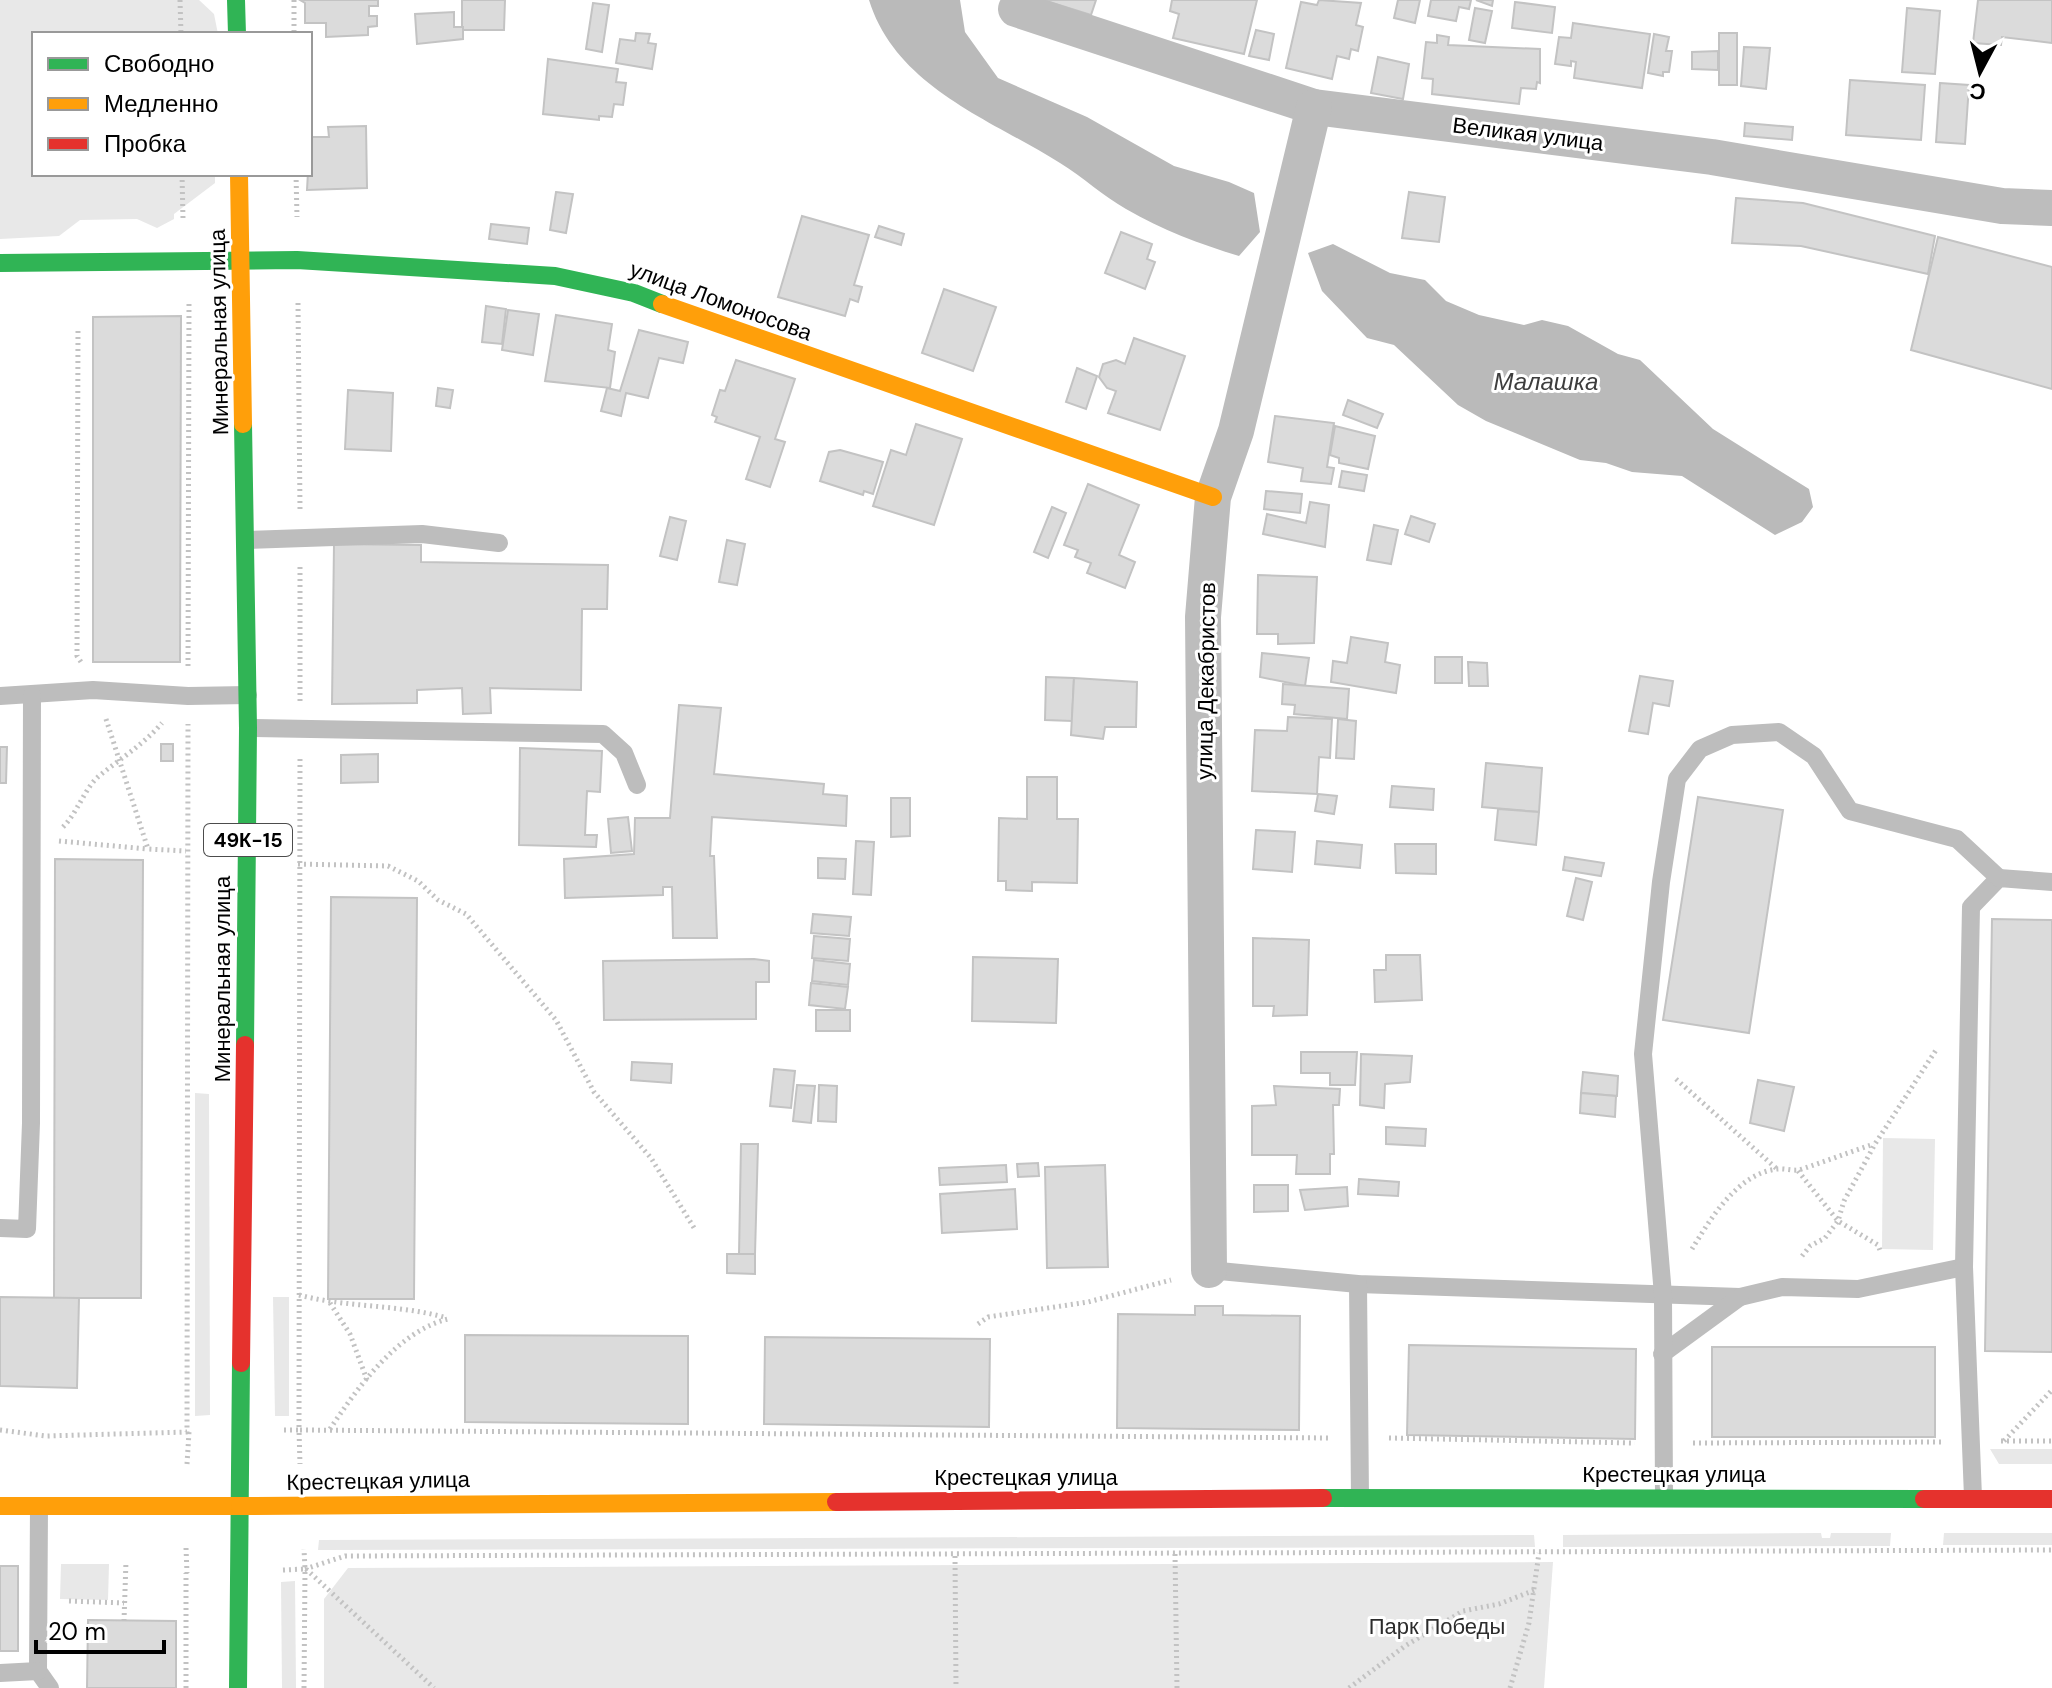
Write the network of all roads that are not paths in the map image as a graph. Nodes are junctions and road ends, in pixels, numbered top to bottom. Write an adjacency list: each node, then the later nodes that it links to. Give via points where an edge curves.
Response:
1 (236, 0): 3 (main road)
2 (1017, 5): 4 (street, Великая улица)
3 (237, 32)
4 (1314, 107): 6 (street, Великая улица, via 1712,157 2002,206); 9 (street, улица Декабристов, via 1236,431)
5 (239, 176): 7 (main road, Минеральная улица / 49К-15)
6 (2052, 208)
7 (241, 259): 8 (main road, улица Ломоносова); 9 (main road, улица Ломоносова, via 555,276 634,293); 10 (main road, Минеральная улица / 49К-15)
8 (0, 263)
9 (1213, 497): 21 (street, улица Декабристов, via 1203,617)
10 (247, 540): 11 (lane, via 422,534); 13 (main road, Минеральная улица / 49К-15)
11 (499, 543)
12 (32, 695): 13 (lane, via 93,690); 14 (lane); 19 (lane, via 27,1229)
13 (248, 695): 15 (main road, Минеральная улица / 49К-15)
14 (0, 696)
15 (248, 728): 16 (lane, via 603,734 624,753); 31 (main road, Минеральная улица / 49К-15)
16 (637, 785)
17 (1999, 878): 18 (lane); 20 (lane, via 1971,907); 23 (lane, via 1957,839 1850,811 1814,756 1779,732 1732,735 1700,749 1677,779 1643,1054)
18 (2052, 882)
19 (0, 1228)
20 (1964, 1267): 24 (lane, via 1858,1289 1769,1290); 26 (lane)
21 (1209, 1270): 22 (lane)
22 (1358, 1284): 23 (lane); 27 (lane)
23 (1663, 1295): 24 (lane); 25 (lane)
24 (1740, 1297): 25 (lane)
25 (1662, 1354): 28 (lane)
26 (1973, 1497): 28 (main road, Крестецкая улица); 29 (main road, Крестецкая улица)
27 (1360, 1498): 28 (main road, Крестецкая улица); 31 (main road, Крестецкая улица)
28 (1664, 1498)
29 (2052, 1499)
30 (0, 1506): 32 (main road, Крестецкая улица)
31 (240, 1506): 32 (main road, Крестецкая улица); 36 (main road, Минеральная улица / 49К-15)
32 (39, 1507): 33 (lane)
33 (38, 1671): 34 (lane); 35 (lane)
34 (0, 1673)
35 (50, 1688)
36 (238, 1688)

